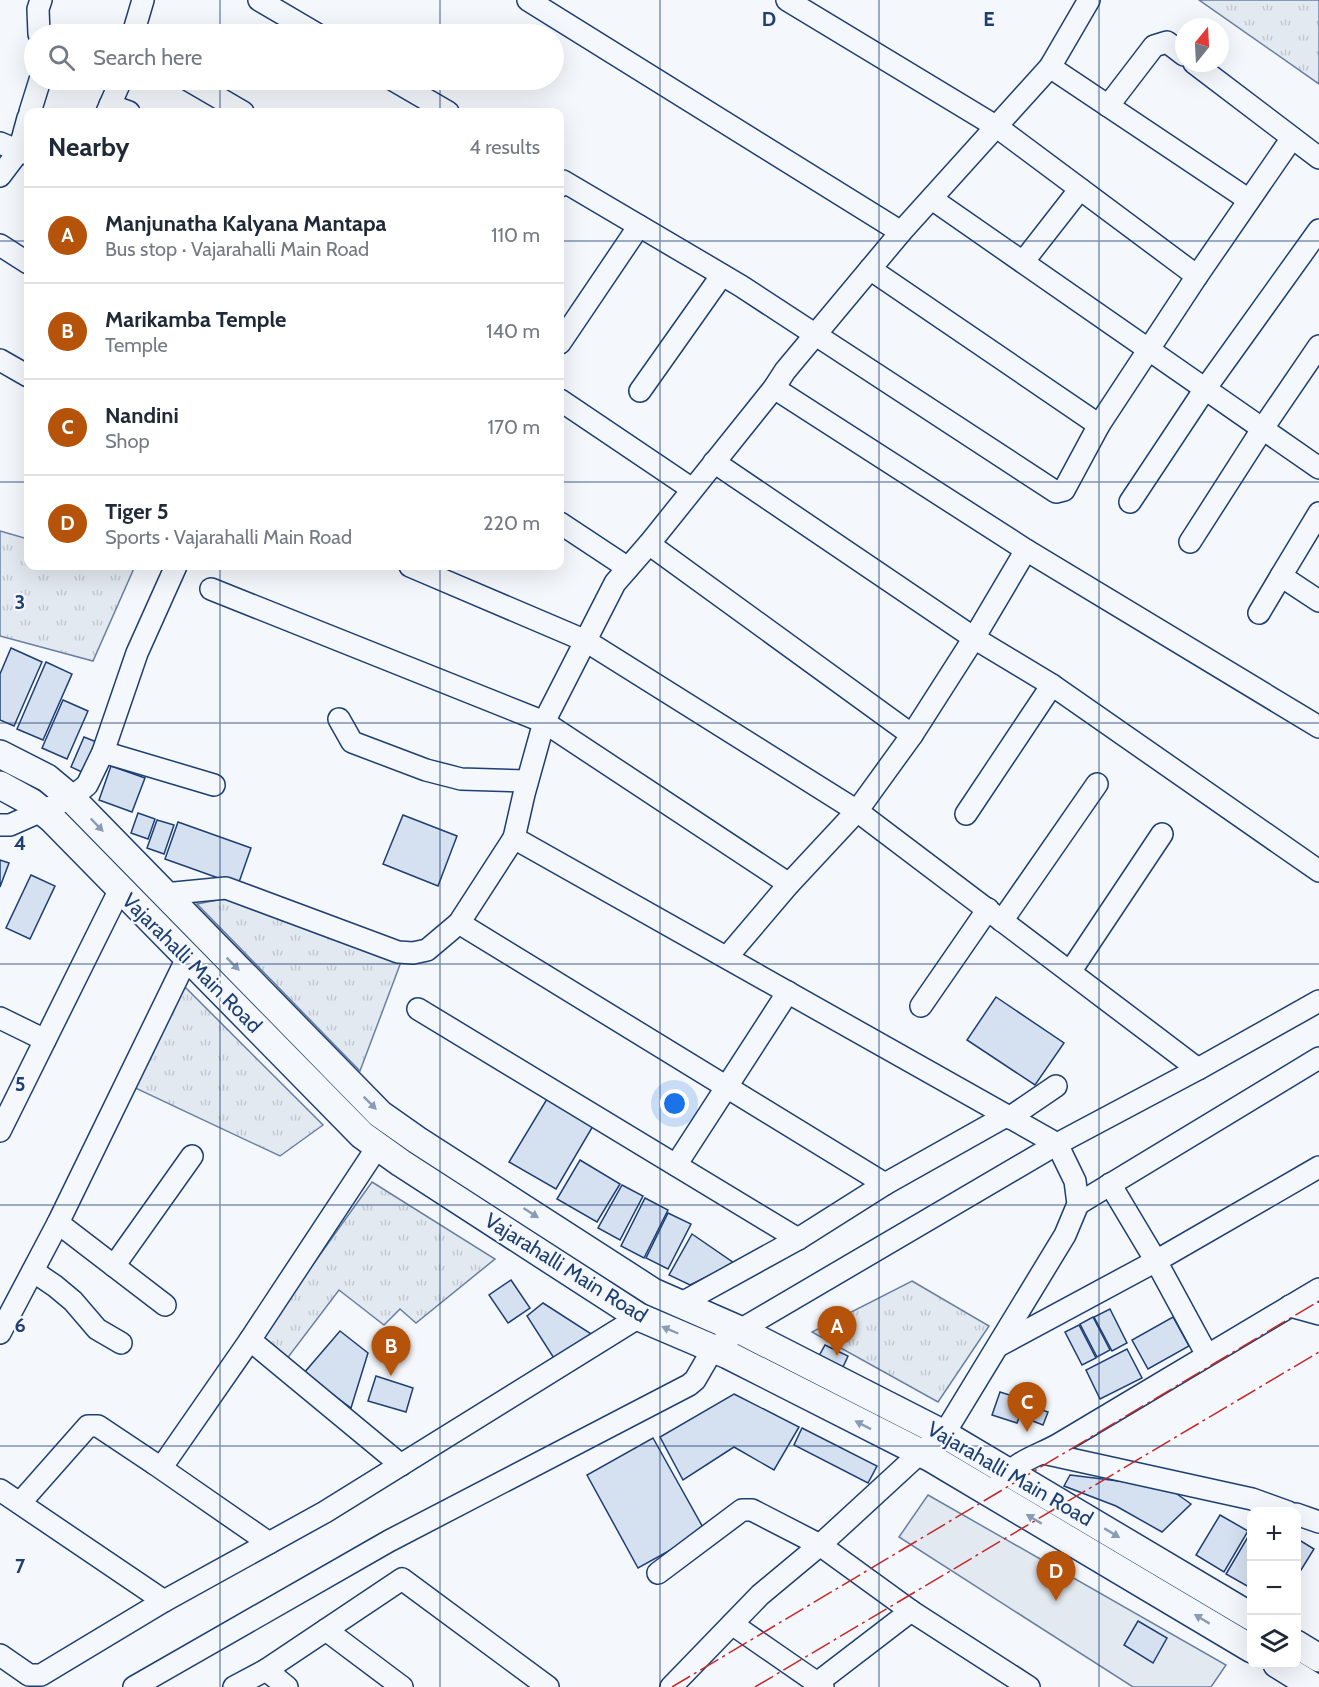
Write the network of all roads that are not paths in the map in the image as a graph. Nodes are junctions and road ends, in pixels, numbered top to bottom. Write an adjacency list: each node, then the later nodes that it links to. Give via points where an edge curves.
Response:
1 (41, 0): 7 (street)
2 (143, 0): 8 (street)
3 (259, 0): 9 (street)
4 (528, 0): 34 (street)
5 (787, 0): 22 (street)
6 (1089, 0): 11 (street)
7 (39, 24)
8 (136, 24)
9 (300, 24)
10 (1175, 48): 17 (street, via 1167,42 1154,46)
11 (1050, 67): 17 (street); 22 (street)
12 (1206, 72): 24 (street)
13 (37, 90): 18 (street)
14 (119, 90): 19 (street)
15 (205, 90): 20 (street)
16 (410, 90): 21 (street)
17 (1108, 106): 31 (street)
18 (31, 108)
19 (115, 108)
20 (236, 108)
21 (441, 108)
22 (997, 127): 29 (street); 30 (street)
23 (24, 128): 25 (street)
24 (1292, 138): 26 (street); 31 (street)
25 (16, 149): 27 (street)
26 (1319, 158)
27 (0, 176)
28 (564, 184): 32 (street)
29 (1080, 189): 37 (street); 40 (street)
30 (932, 199): 34 (street); 37 (street)
31 (1249, 200): 40 (street)
32 (639, 226): 39 (street); 42 (street)
33 (1319, 230): 48 (street)
34 (901, 232): 38 (street)
35 (0, 245): 36 (street)
36 (24, 260)
37 (1023, 262): 44 (street)
38 (870, 269): 41 (street); 51 (street)
39 (722, 275): 41 (street); 49 (street)
40 (1197, 276): 44 (street)
41 (816, 334): 47 (street); 51 (street, via 1056,492 1064,490)
42 (564, 338)
43 (1319, 346): 52 (street)
44 (1147, 350): 48 (street); 51 (street)
45 (0, 360): 46 (street)
46 (24, 374)
47 (774, 388): 53 (street); 61 (street)
48 (1205, 389): 52 (street); 56 (street)
49 (640, 391)
50 (564, 403): 55 (street)
51 (1099, 425)
52 (1263, 428): 54 (street); 59 (street)
53 (714, 462): 55 (street); 69 (street)
54 (1319, 468)
55 (692, 489): 60 (street)
56 (1130, 502)
57 (1319, 513): 65 (street)
58 (564, 526): 62 (street)
59 (1190, 542)
60 (649, 544): 62 (street); 75 (street)
61 (1026, 550): 69 (street); 74 (street)
62 (628, 568): 70 (street, via 615,583)
63 (174, 570): 76 (street, via 137,653)
64 (419, 570): 70 (street)
65 (1281, 576): 67 (street); 68 (street)
66 (211, 589): 73 (street)
67 (1319, 601)
68 (1259, 613)
69 (974, 638): 71 (street); 75 (street)
70 (586, 641): 73 (street); 84 (street)
71 (1052, 685): 85 (street); 89 (street)
72 (339, 719): 78 (street, via 352,742 426,770 461,779)
73 (544, 722): 78 (street); 90 (street)
74 (1319, 727)
75 (912, 735): 84 (street)
76 (103, 752): 81 (street); 82 (street, via 87,785)
77 (0, 754): 82 (main road, Vajarahalli Main Road, via 46,778)
78 (527, 781): 88 (street)
79 (1097, 784): 93 (street)
80 (0, 785): 83 (main road, Vajarahalli Main Road)
81 (214, 785)
82 (71, 798): 83 (street); 92 (main road, Vajarahalli Main Road, one-way to 92)
83 (42, 811): 86 (street, via 10,825); 91 (main road, Vajarahalli Main Road)
84 (857, 811): 90 (street); 93 (street)
85 (966, 814)
86 (0, 825)
87 (1162, 834): 97 (street)
88 (514, 838): 94 (street); 96 (street)
89 (1319, 871)
90 (789, 884): 96 (street)
91 (120, 889): 95 (main road, Vajarahalli Main Road); 103 (street)
92 (164, 894): 94 (street, via 226,888 398,952 427,950); 124 (main road, Vajarahalli Main Road, one-way to 124, via 380,1114 653,1292)
93 (995, 915): 97 (street); 100 (street)
94 (459, 923): 107 (street)
95 (187, 957): 111 (main road, Vajarahalli Main Road, via 362,1135); 118 (street)
96 (727, 957): 98 (street)
97 (1070, 972): 105 (street)
98 (788, 992): 107 (street); 108 (street)
99 (1319, 1001): 105 (street)
100 (921, 1006)
101 (418, 1009): 113 (street)
102 (0, 1018): 103 (street)
103 (45, 1040): 109 (street)
104 (1319, 1058): 116 (street)
105 (1198, 1069): 110 (street)
106 (1056, 1086): 108 (street)
107 (727, 1087): 113 (street); 115 (street)
108 (1008, 1117): 110 (street); 115 (street)
109 (0, 1131)
110 (1057, 1144): 117 (street, via 1075,1181); 129 (street)
111 (378, 1146): 128 (main road, Vajarahalli Main Road); 131 (street)
112 (192, 1156): 121 (street)
113 (676, 1165): 119 (street)
114 (1319, 1167): 120 (street)
115 (885, 1184): 119 (street)
116 (1110, 1184): 117 (street); 120 (street)
117 (1078, 1204): 133 (street, via 1065,1235)
118 (58, 1223): 121 (street); 122 (street)
119 (798, 1239): 124 (street)
120 (1156, 1261): 133 (street); 135 (street)
121 (114, 1266): 125 (street)
122 (33, 1271): 130 (street); 132 (street, via 73,1301 97,1329)
123 (1319, 1288): 126 (street)
124 (680, 1304): 129 (main road, Vajarahalli Main Road)
125 (165, 1305)
126 (1290, 1306): 127 (street); 135 (street)
127 (1319, 1314)
128 (639, 1317): 134 (main road, Vajarahalli Main Road, one-way to 128); 140 (street)
129 (740, 1330): 134 (street); 136 (main road, Vajarahalli Main Road)
130 (0, 1333)
131 (250, 1340): 139 (street, via 166,1461); 140 (street)
132 (121, 1343)
133 (997, 1346): 136 (street)
134 (713, 1349): 137 (main road, Vajarahalli Main Road, one-way to 134); 162 (street, via 689,1385 389,1541)
135 (1207, 1355): 138 (street)
136 (944, 1434): 137 (street); 141 (main road, Vajarahalli Main Road)
137 (920, 1453): 143 (main road, Vajarahalli Main Road); 147 (street)
138 (1043, 1453): 141 (street); 145 (street)
139 (155, 1464): 144 (street, via 98,1426 88,1426); 146 (street)
140 (401, 1465): 146 (street)
141 (1008, 1471): 143 (street); 151 (main road, Vajarahalli Main Road, one-way to 151)
142 (0, 1490): 144 (street)
143 (992, 1494): 154 (main road, Vajarahalli Main Road, one-way to 143)
144 (20, 1503): 149 (street)
145 (1274, 1507)
146 (269, 1543): 149 (street)
147 (820, 1545): 148 (street, via 765,1515 742,1510); 150 (street); 152 (street)
148 (658, 1573)
149 (164, 1601): 160 (street, via 41,1675)
150 (911, 1611): 161 (street); 168 (street)
151 (1248, 1615)
152 (732, 1624): 161 (street); 167 (street)
153 (326, 1630): 159 (street); 165 (street); 166 (street, via 402,1579)
154 (1247, 1647)
155 (1301, 1647): 157 (main road)
156 (0, 1655): 160 (street)
157 (1319, 1658)
158 (1284, 1669): 169 (main road)
159 (266, 1670): 163 (street); 164 (street)
160 (20, 1681)
161 (820, 1685)
162 (138, 1686)
163 (234, 1687)
164 (287, 1687)
165 (402, 1687)
166 (548, 1687)
167 (671, 1687)
168 (1029, 1687)
169 (1314, 1687)

